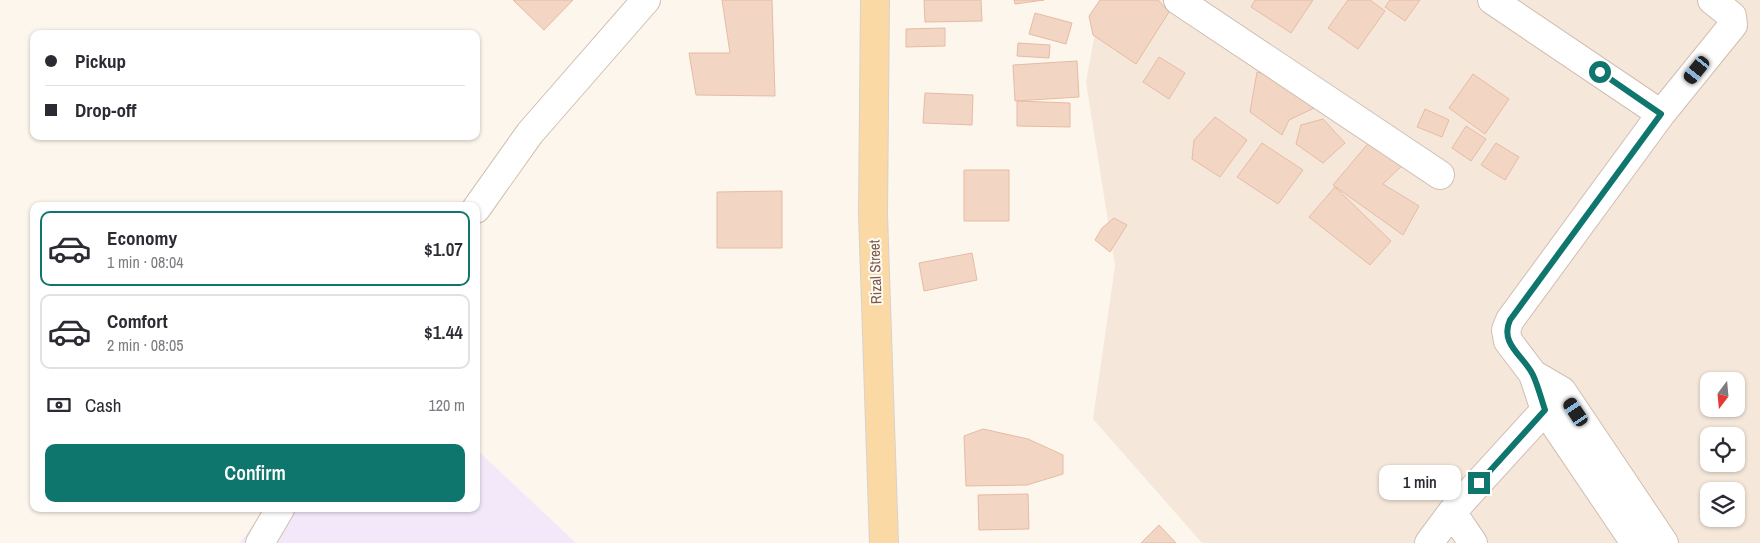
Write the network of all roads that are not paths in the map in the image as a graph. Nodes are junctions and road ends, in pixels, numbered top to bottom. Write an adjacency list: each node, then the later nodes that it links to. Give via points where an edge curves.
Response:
1 (646, 0): 8 (street, via 530,133)
2 (875, 0): 13 (main road, Rizal Street, via 873,214)
3 (1178, 0): 7 (street)
4 (1492, 0): 6 (street)
5 (1712, 0): 6 (street, via 1732,16 1733,25)
6 (1661, 114): 9 (street, via 1510,320 1506,330 1508,341 1533,374 1562,391)
7 (1440, 176)
8 (480, 203)
9 (1555, 403): 11 (street); 16 (street); 17 (street)
10 (278, 512): 12 (street)
11 (1452, 512): 14 (street); 15 (street)
12 (260, 543)
13 (884, 543)
14 (1429, 543)
15 (1473, 543)
16 (1635, 543)
17 (1664, 543)

